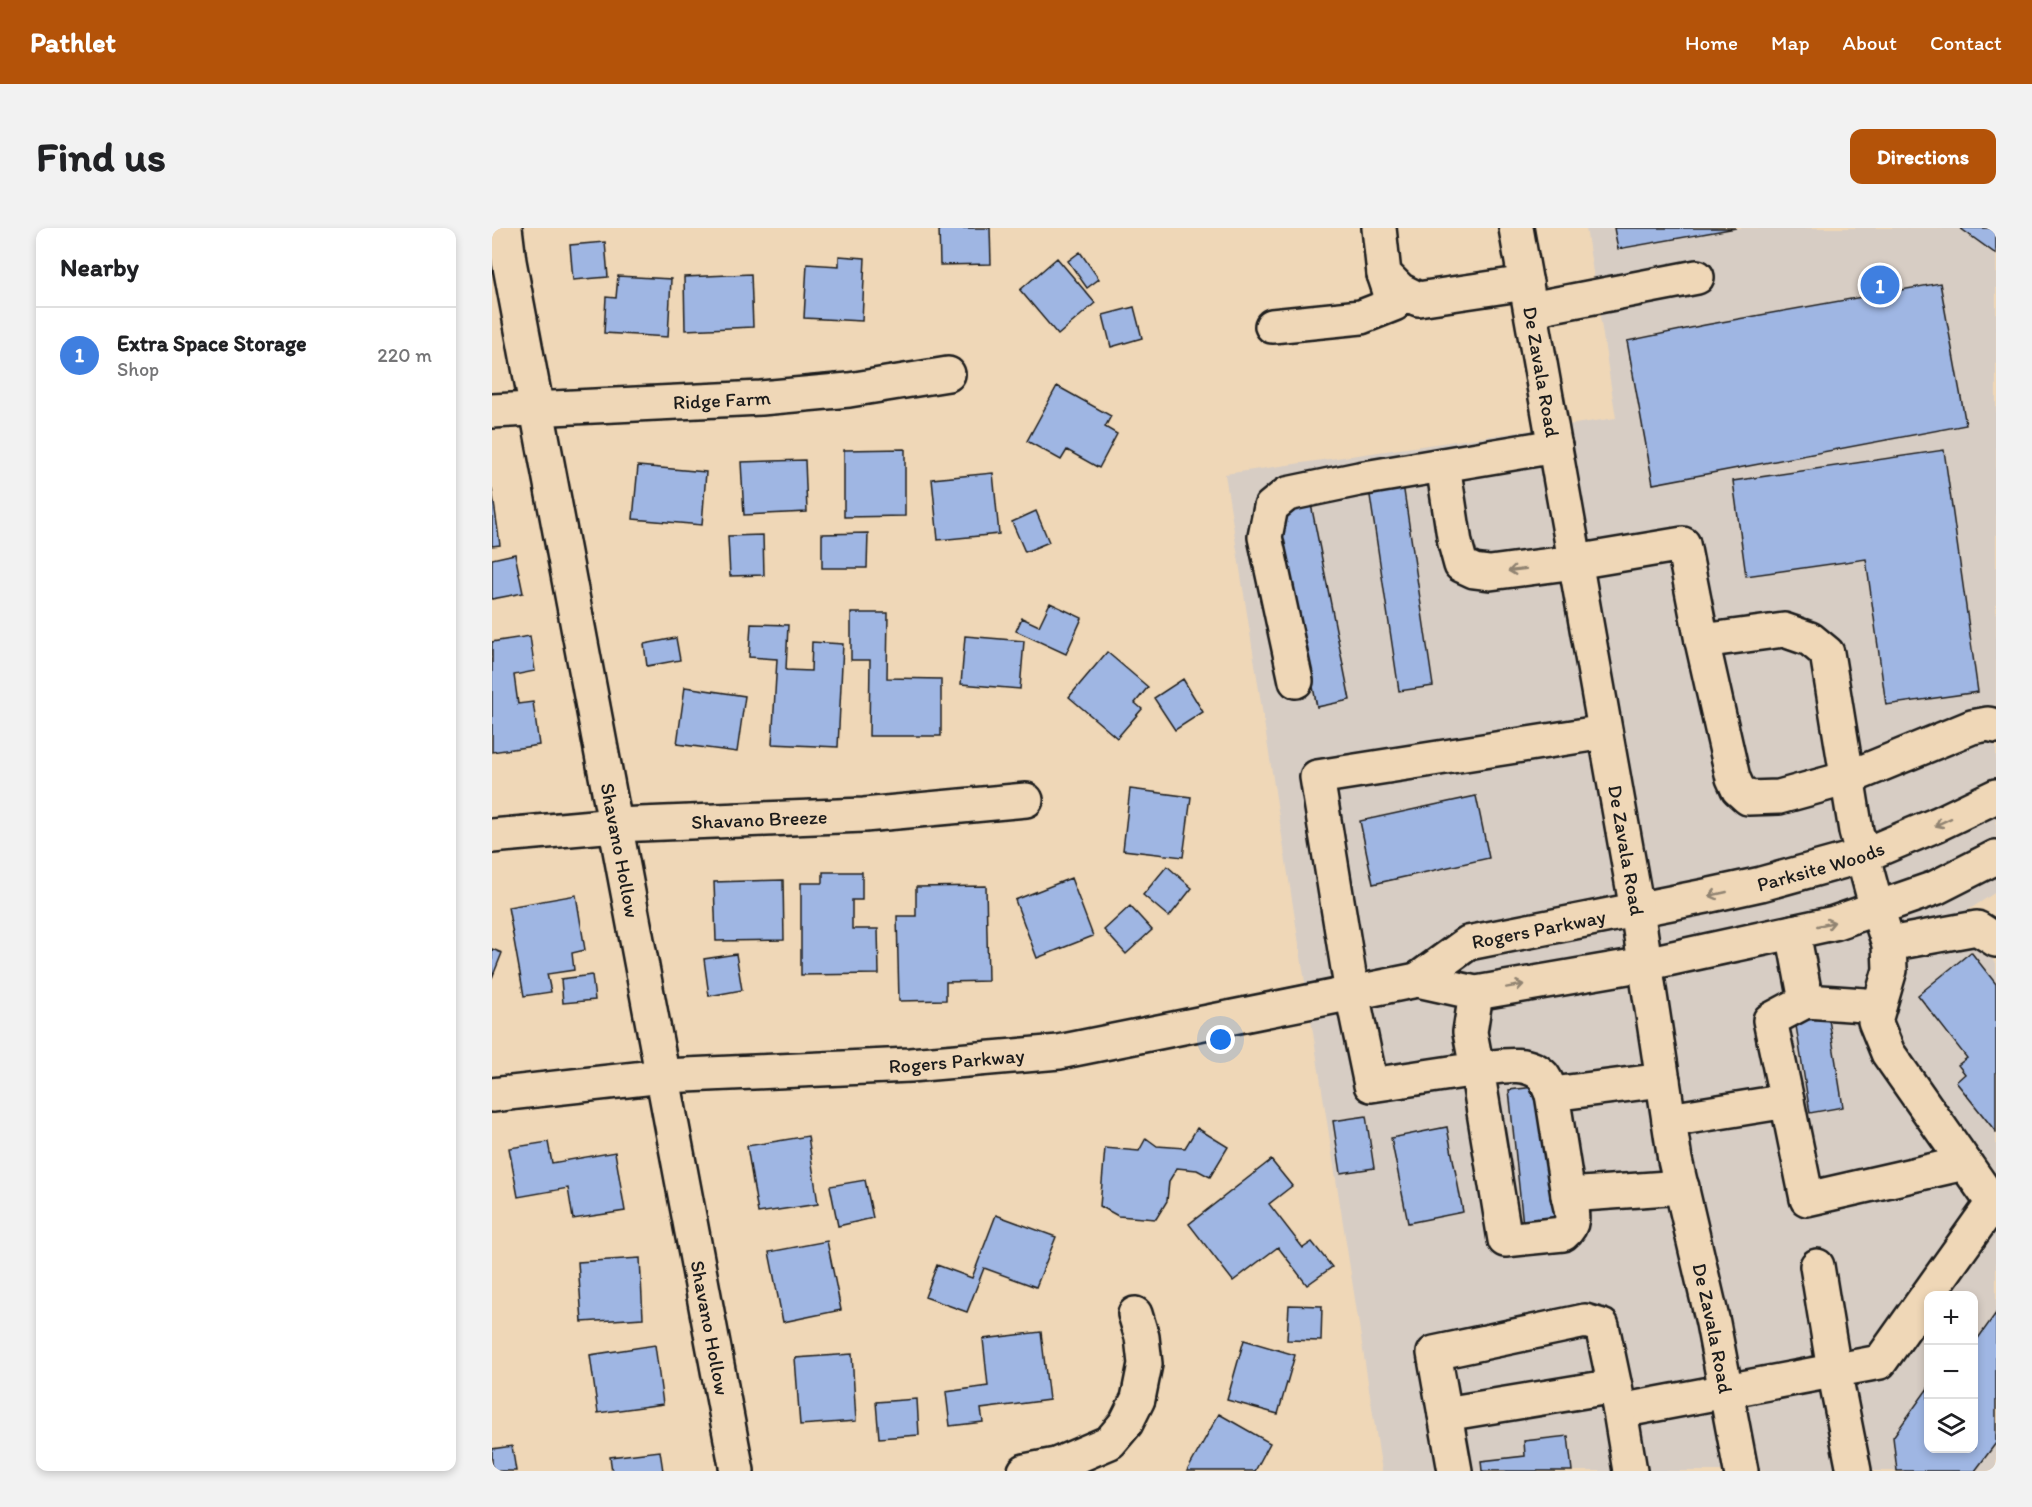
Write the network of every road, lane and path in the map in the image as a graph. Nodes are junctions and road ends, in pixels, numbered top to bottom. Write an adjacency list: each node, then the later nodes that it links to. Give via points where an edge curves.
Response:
1 (506, 228): 9 (street, Shavano Hollow)
2 (1379, 228): 4 (street)
3 (1516, 228): 6 (street, De Zavala Road)
4 (1384, 274): 6 (street, via 1400,290 1418,299); 7 (street, via 1394,304 1361,317)
5 (1697, 277): 6 (street)
6 (1528, 296): 11 (street, De Zavala Road)
7 (1272, 326)
8 (948, 374): 9 (street, Ridge Farm, via 849,390 772,397)
9 (537, 408): 10 (street, Ridge Farm); 21 (street, Shavano Hollow)
10 (492, 411)
11 (1555, 446): 12 (street); 13 (street, De Zavala Road)
12 (1443, 465): 13 (street, one-way to 12, via 1490,573 1461,565); 15 (street, via 1287,494 1271,507 1265,537)
13 (1575, 562): 14 (street, via 1683,544); 17 (street, De Zavala Road)
14 (1702, 641): 18 (street, via 1784,630 1810,639 1827,653); 18 (street, via 1738,789 1748,798 1779,797)
15 (1296, 681)
16 (1996, 726): 18 (street, via 1972,728)
17 (1605, 732): 26 (street, De Zavala Road); 32 (street, via 1317,777)
18 (1848, 778): 23 (street)
19 (1996, 796): 23 (street, Parksite Woods, one-way to 23)
20 (1026, 800): 21 (street, Shavano Breeze, via 864,815)
21 (615, 825): 22 (street, Shavano Breeze); 37 (street, Shavano Hollow)
22 (492, 836)
23 (1862, 856): 25 (street); 26 (street, Parksite Woods, one-way to 26, via 1761,884)
24 (1996, 857): 25 (street, via 1935,888)
25 (1877, 909): 27 (street, one-way to 25); 29 (street)
26 (1636, 910): 30 (street, De Zavala Road); 31 (street, Rogers Parkway, via 1468,943)
27 (1793, 932): 30 (street); 34 (street)
28 (1996, 940): 29 (street, via 1977,928)
29 (1889, 944): 35 (street, via 1890,970)
30 (1645, 964): 33 (street, Rogers Parkway, one-way to 30); 38 (street, De Zavala Road)
31 (1417, 980): 32 (street, Rogers Parkway); 33 (street, Rogers Parkway)
32 (1352, 993): 36 (street, via 1371,1084); 37 (street, Rogers Parkway, via 1059,1052 910,1065)
33 (1476, 993): 36 (street, via 1470,1032)
34 (1806, 1001): 35 (street); 41 (street, via 1770,1020)
35 (1879, 1006): 43 (street, via 1875,1021 1888,1053)
36 (1477, 1069): 39 (street, via 1527,1067 1542,1076); 45 (street, via 1505,1240 1563,1234 1573,1220)
37 (663, 1076): 40 (street, Rogers Parkway); 52 (street, Shavano Hollow)
38 (1663, 1080): 39 (street); 42 (street, De Zavala Road)
39 (1552, 1094): 45 (street)
40 (492, 1095)
41 (1787, 1101): 42 (street); 43 (street, via 1807,1199)
42 (1670, 1120): 44 (street, De Zavala Road)
43 (1965, 1163): 48 (street, via 1993,1203 1880,1362)
44 (1682, 1187): 45 (street); 49 (street, De Zavala Road)
45 (1568, 1195)
46 (1817, 1266): 48 (street)
47 (1135, 1314): 53 (street, via 1145,1364 1138,1399 1126,1423 1110,1443 1056,1465)
48 (1834, 1370): 49 (street); 57 (street)
49 (1726, 1390): 50 (street); 56 (street, De Zavala Road)
50 (1618, 1399): 51 (street); 51 (street, via 1602,1326 1586,1322 1434,1353); 55 (street)
51 (1445, 1414): 54 (street)
52 (737, 1471)
53 (1025, 1471)
54 (1455, 1471)
55 (1630, 1471)
56 (1741, 1471)
57 (1854, 1471)

